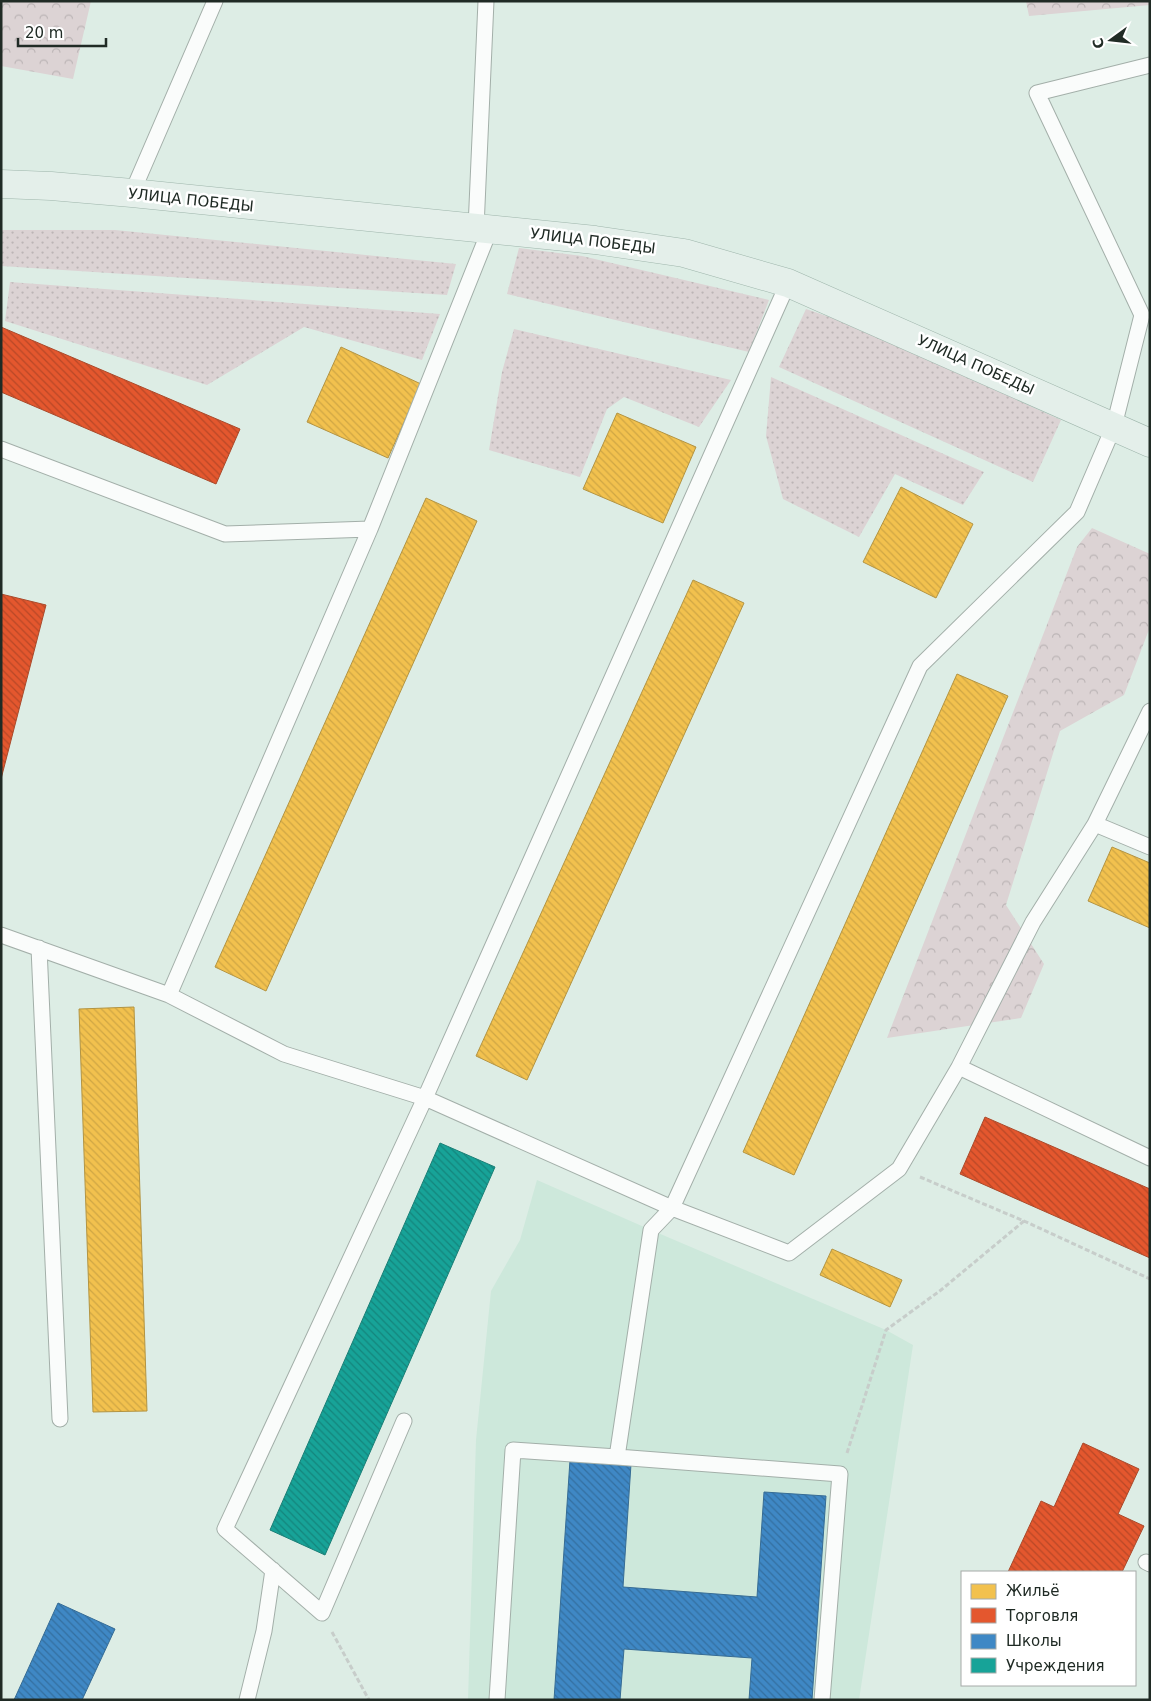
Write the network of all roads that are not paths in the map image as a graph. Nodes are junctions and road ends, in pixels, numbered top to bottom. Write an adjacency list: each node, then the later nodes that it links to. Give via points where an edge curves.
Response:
1 (215, 1): 5 (lane)
2 (486, 1): 6 (lane)
3 (1150, 65): 8 (lane, via 1037,93 1142,315)
4 (1, 184): 5 (main road, УЛИЦА ПОБЕДЫ)
5 (132, 193): 6 (main road, УЛИЦА ПОБЕДЫ)
6 (483, 229): 7 (main road, УЛИЦА ПОБЕДЫ, via 684,253); 11 (lane)
7 (788, 283): 8 (main road, УЛИЦА ПОБЕДЫ); 19 (lane)
8 (1114, 426): 9 (main road, УЛИЦА ПОБЕДЫ); 21 (lane, via 1077,512 920,666)
9 (1150, 443)
10 (1, 450): 11 (lane, via 225,534)
11 (370, 529): 17 (lane)
12 (1150, 711): 13 (lane)
13 (1095, 824): 14 (lane); 18 (lane, via 1033,922)
14 (1150, 847)
15 (1, 935): 16 (lane)
16 (39, 948): 17 (lane); 22 (lane)
17 (169, 995): 19 (lane, via 284,1054)
18 (959, 1067): 20 (lane); 21 (lane, via 899,1169 789,1253)
19 (425, 1098): 21 (lane); 25 (lane, via 225,1528)
20 (1150, 1158)
21 (672, 1208): 24 (lane, via 651,1230)
22 (60, 1419)
23 (404, 1421): 25 (lane, via 322,1612)
24 (617, 1457): 27 (lane, via 512,1450); 28 (lane, via 840,1474)
25 (273, 1570): 26 (lane, via 264,1631)
26 (247, 1700)
27 (498, 1700)
28 (822, 1700)

